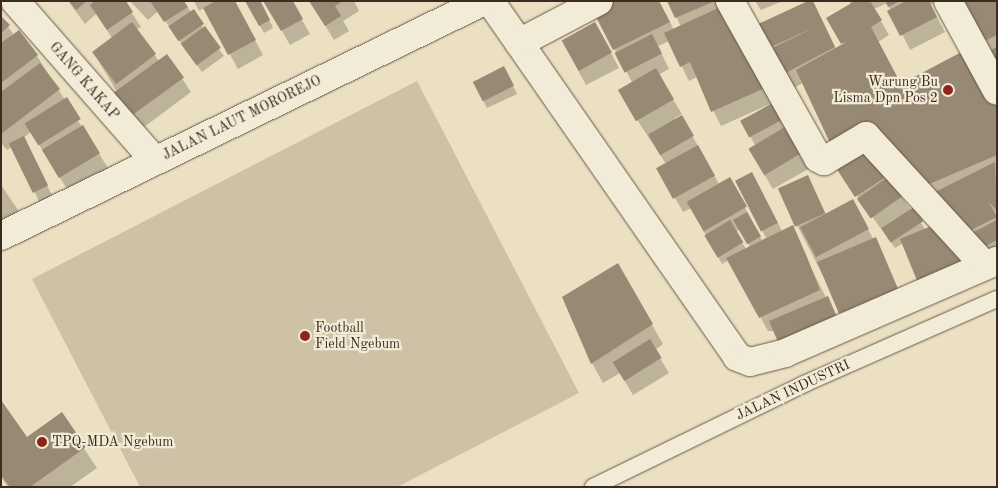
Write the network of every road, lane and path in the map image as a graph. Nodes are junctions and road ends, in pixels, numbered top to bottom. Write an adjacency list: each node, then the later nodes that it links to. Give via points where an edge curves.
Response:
1 (15, 1): 9 (street, GANG KAKAP)
2 (484, 1): 9 (street, JALAN LAUT MOROREJO)
3 (490, 1): 7 (street)
4 (599, 1): 7 (street)
5 (730, 1): 11 (street, via 818,158 824,161 866,136)
6 (948, 1): 8 (street)
7 (519, 43): 11 (street, via 737,357 750,362 785,353)
8 (997, 91)
9 (154, 160): 10 (street, JALAN LAUT MOROREJO)
10 (1, 236)
11 (991, 264)
12 (997, 299): 13 (lane, JALAN INDUSTRI, via 804,384)
13 (593, 487)

